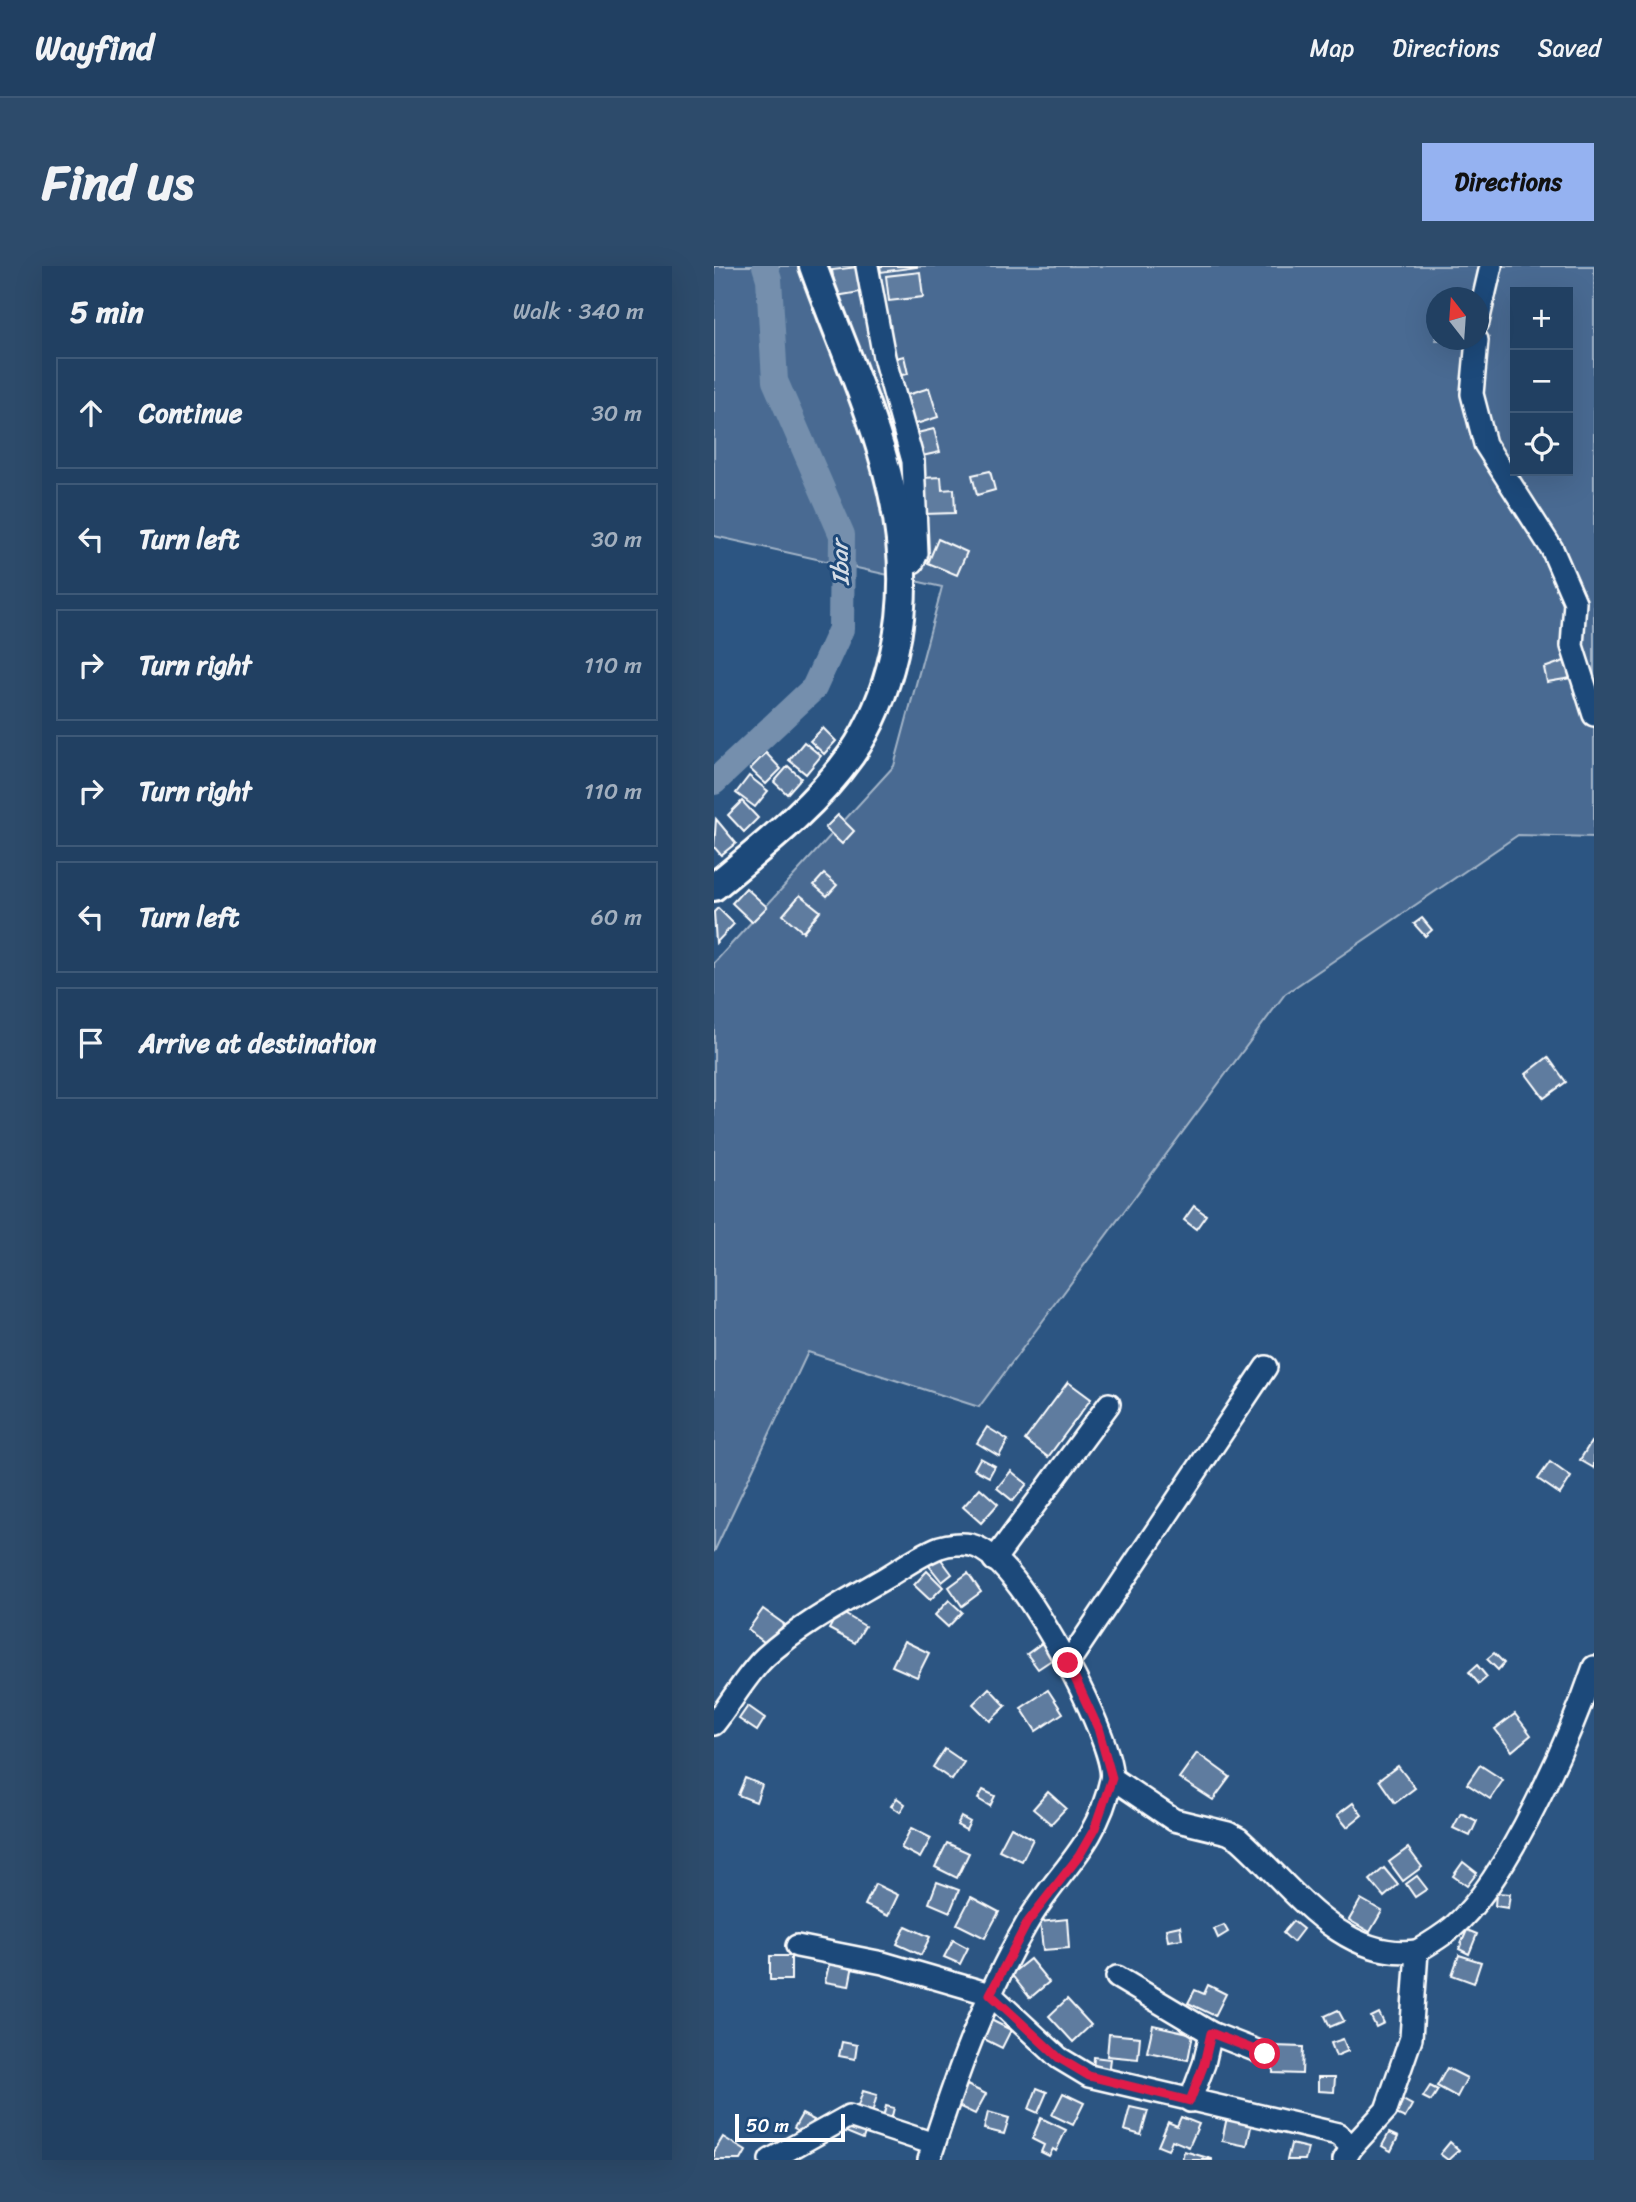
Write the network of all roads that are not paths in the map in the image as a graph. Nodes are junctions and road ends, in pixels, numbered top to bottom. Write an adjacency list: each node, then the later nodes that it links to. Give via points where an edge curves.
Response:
1 (813, 266): 6 (main road, via 886,460)
2 (867, 266): 6 (street, via 884,358 913,461 917,553 912,562)
3 (1491, 266): 4 (street)
4 (1486, 287)
5 (1476, 350): 7 (street, via 1472,394 1485,444 1552,549 1574,602 1572,646)
6 (903, 565): 8 (main road, via 898,634 862,736 829,782)
7 (1594, 716)
8 (714, 887)
9 (1266, 1367): 12 (street)
10 (1109, 1404): 11 (street)
11 (994, 1560): 12 (street, via 1033,1605); 14 (street, via 973,1545 941,1547 838,1606 764,1658)
12 (1068, 1663): 15 (street, via 1098,1728)
13 (1594, 1668): 17 (street, via 1579,1711 1508,1853 1454,1925)
14 (714, 1724)
15 (1112, 1778): 17 (street, via 1174,1820 1239,1839 1317,1916 1369,1948 1388,1953); 19 (street, via 1095,1828 1027,1923)
16 (797, 1946): 19 (street, via 884,1963)
17 (1417, 1951): 24 (street, via 1407,2050 1386,2110)
18 (1117, 1977): 20 (street)
19 (990, 1994): 22 (street, via 1059,2058 1089,2076); 23 (street)
20 (1211, 2033): 21 (street); 22 (street)
21 (1265, 2054)
22 (1190, 2101): 24 (street, via 1338,2134)
23 (932, 2152): 25 (street, via 849,2116)
24 (1348, 2153)
25 (770, 2160)

